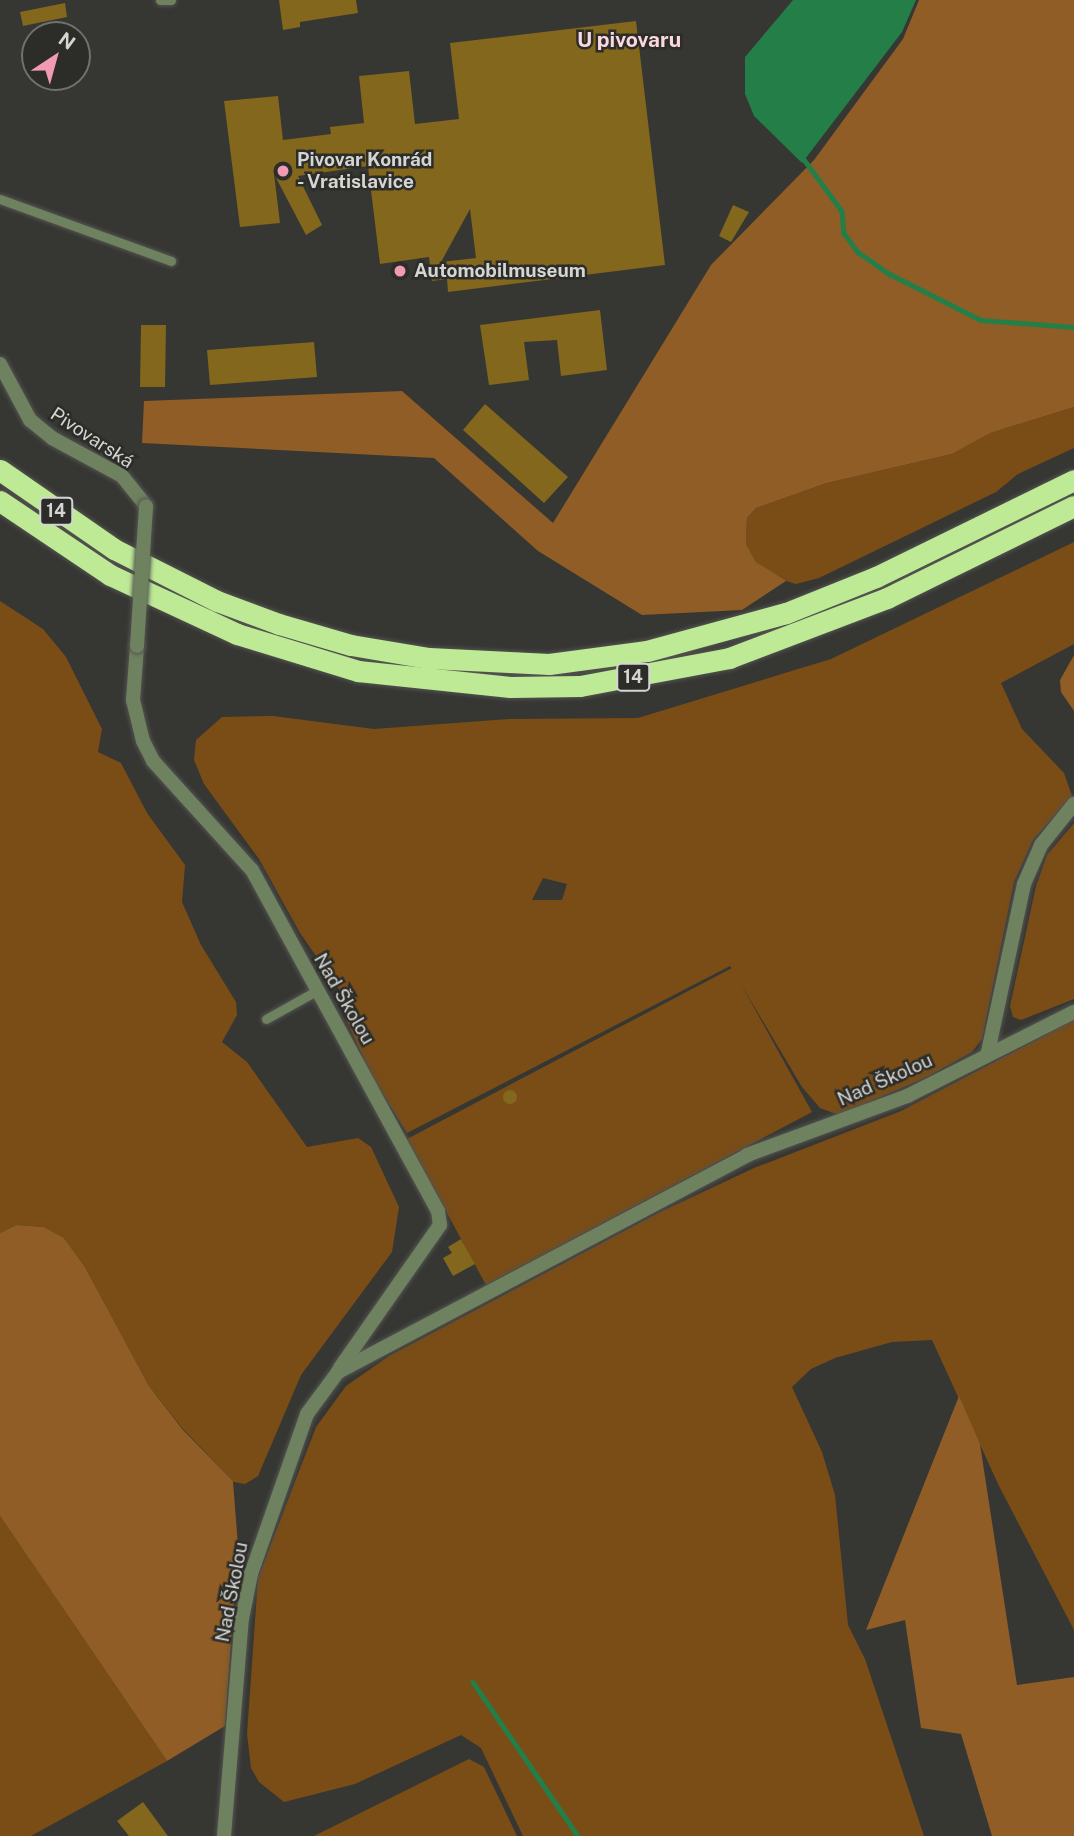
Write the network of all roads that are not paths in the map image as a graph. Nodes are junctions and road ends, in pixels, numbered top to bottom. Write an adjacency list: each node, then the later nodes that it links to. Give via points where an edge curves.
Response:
1 (160, 0): 2 (lane)
2 (171, 0)
3 (0, 199): 4 (lane)
4 (171, 261)
5 (0, 364): 9 (street, Pivovarská, via 30,420 52,438 122,476)
6 (0, 470): 7 (highway, 14, via 114,549 279,624 351,645 429,658 549,664 647,652 786,613 876,576)
7 (1074, 480)
8 (0, 501): 10 (highway, 14, via 110,575 237,634 358,671 510,687 580,686 729,658 887,598)
9 (146, 506): 12 (street, Nad Školou, bridge, via 133,700 137,730 153,761 252,870)
10 (1074, 506)
11 (1074, 804): 15 (street, via 1041,845 1024,884)
12 (316, 991): 14 (lane); 16 (street, Nad Školou, via 431,1195 440,1225)
13 (1074, 1012): 15 (street, Nad Školou)
14 (266, 1019)
15 (988, 1052): 16 (street, Nad Školou, via 907,1096 747,1154)
16 (338, 1372): 17 (street, Nad Školou, via 302,1424 251,1574 242,1619)
17 (224, 1836)

